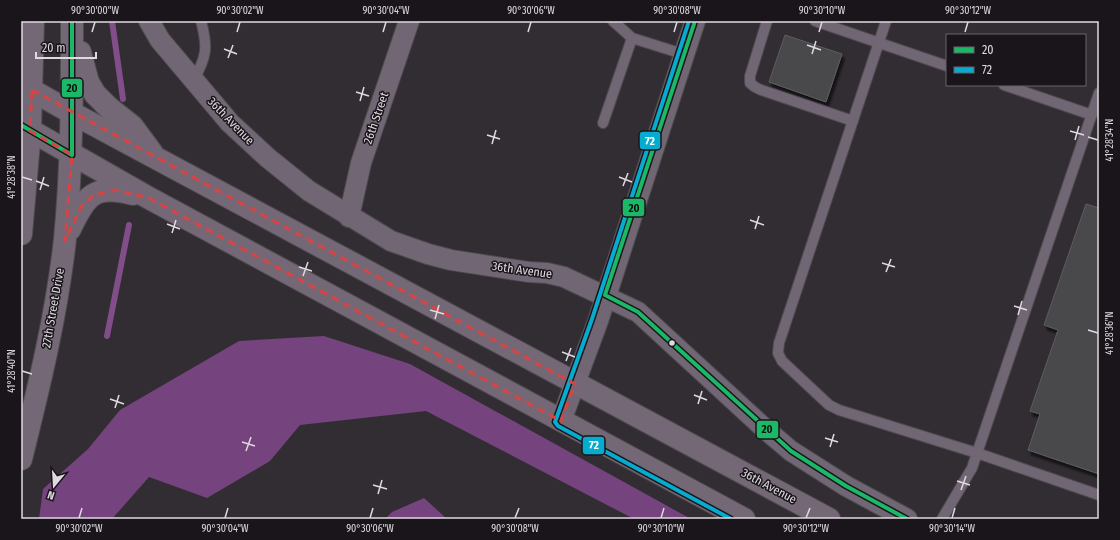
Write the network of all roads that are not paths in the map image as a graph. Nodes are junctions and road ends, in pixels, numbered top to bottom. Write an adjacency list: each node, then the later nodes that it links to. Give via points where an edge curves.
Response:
1 (33, 21): 17 (main road)
2 (72, 21): 19 (main road, 27th Street Drive); 25 (main road, via 88,82 95,94 132,126)
3 (150, 21): 15 (street, 36th Avenue, via 160,40)
4 (201, 21): 15 (lane, via 207,42 202,66)
5 (409, 21): 28 (street, 26th Street, via 361,163)
6 (613, 21): 11 (lane)
7 (694, 21): 13 (street)
8 (767, 21): 21 (lane, via 750,83 761,90)
9 (815, 21): 12 (lane)
10 (886, 21): 12 (lane)
11 (632, 38): 13 (lane); 22 (lane)
12 (879, 43): 14 (lane); 21 (lane)
13 (683, 54): 31 (street)
14 (946, 66)
15 (193, 81): 28 (street, 36th Avenue, via 230,123 268,158 309,191)
16 (1007, 86): 20 (lane)
17 (26, 87): 19 (main road, 36th Avenue); 23 (main road)
18 (1099, 93): 20 (lane)
19 (72, 113): 24 (main road, 27th Street Drive); 25 (main road, 36th Avenue)
20 (1092, 115): 34 (lane)
21 (853, 121): 34 (lane, via 779,343 778,353 782,361 829,405)
22 (604, 123)
23 (26, 128): 24 (main road); 26 (main road)
24 (72, 155): 27 (main road); 30 (main road, 27th Street Drive)
25 (155, 157): 32 (main road, 36th Avenue)
26 (23, 191): 29 (main road)
27 (149, 198): 30 (main road, via 116,190 94,195 81,206); 33 (main road)
28 (349, 217): 31 (street, 36th Avenue, via 391,241 428,254 513,270 547,273 564,277)
29 (21, 234)
30 (65, 241): 35 (main road, 27th Street Drive, via 36,401)
31 (605, 295): 32 (street); 39 (street, 36th Avenue, via 638,312 791,451 846,486)
32 (575, 384): 33 (street); 38 (main road, 36th Avenue)
33 (561, 421): 37 (main road)
34 (977, 453): 36 (lane); 40 (lane, via 972,468)
35 (21, 459)
36 (1099, 495)
37 (744, 519)
38 (830, 519)
39 (908, 519)
40 (942, 519)

